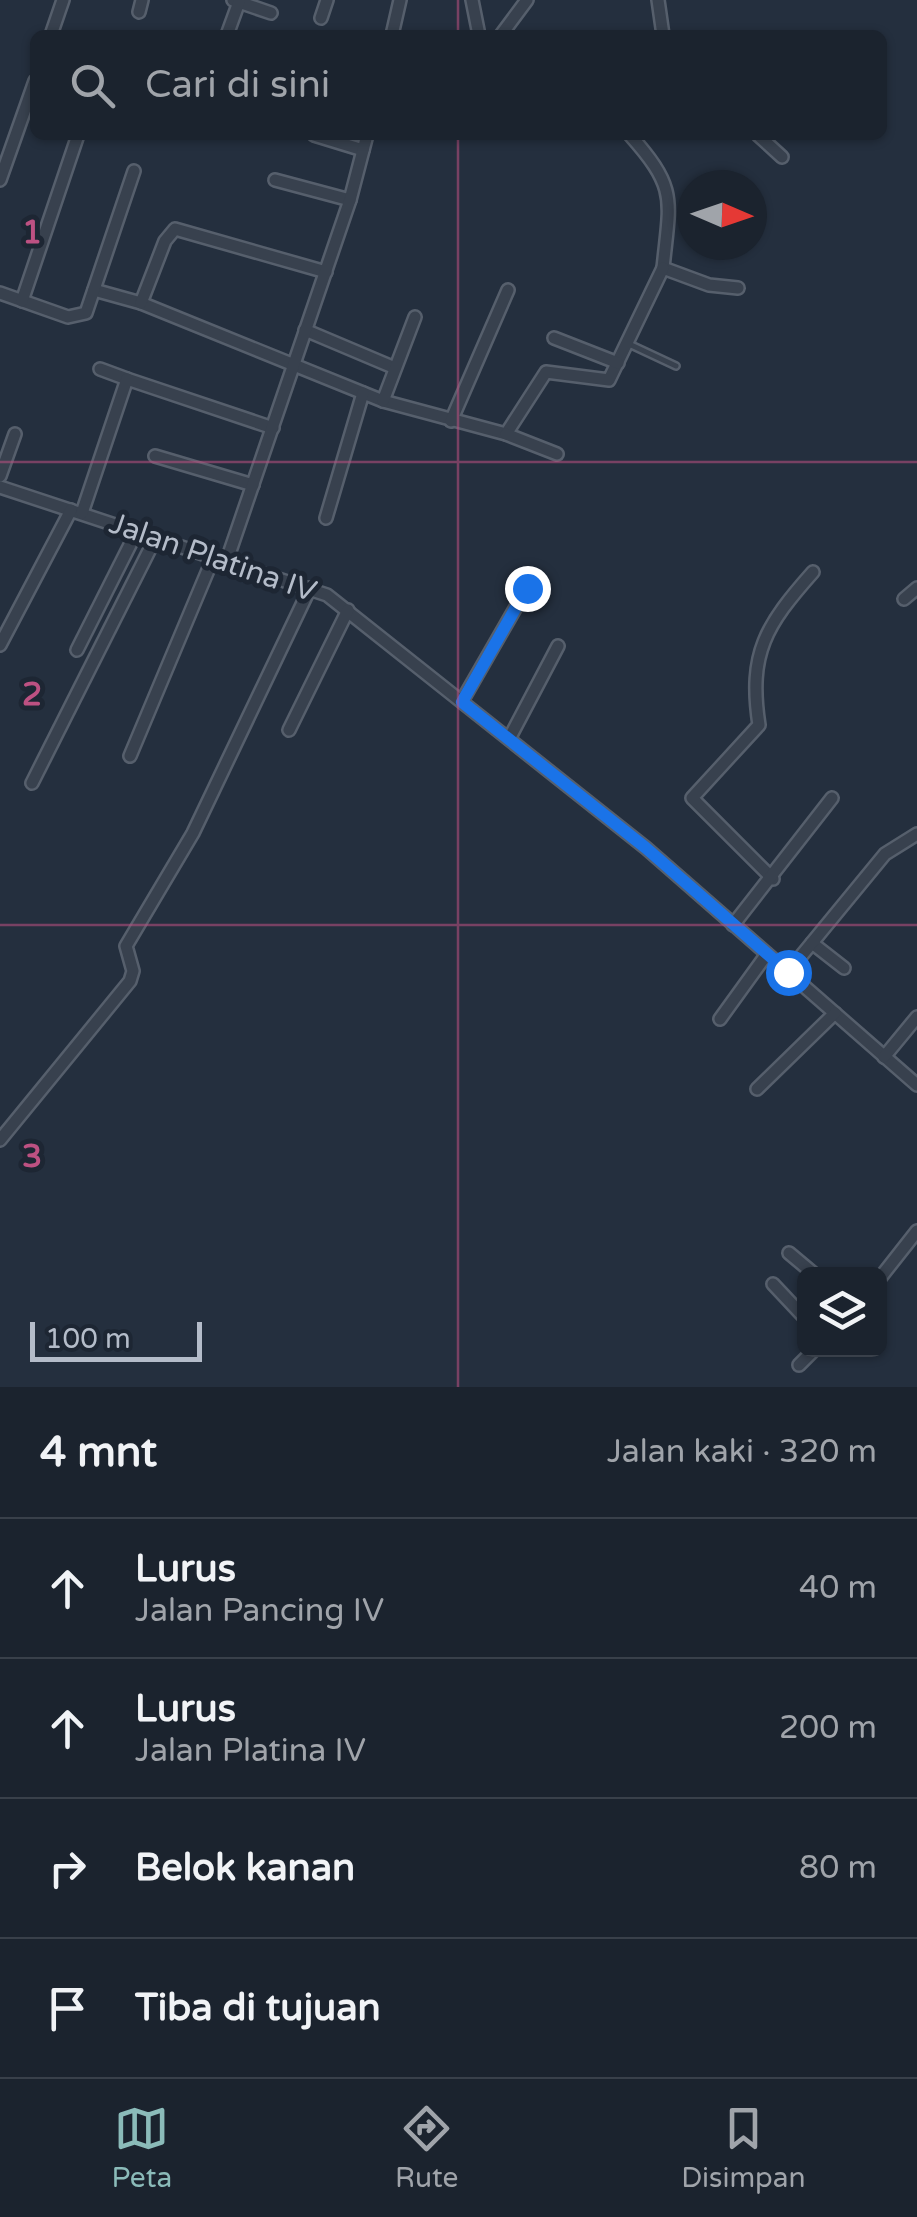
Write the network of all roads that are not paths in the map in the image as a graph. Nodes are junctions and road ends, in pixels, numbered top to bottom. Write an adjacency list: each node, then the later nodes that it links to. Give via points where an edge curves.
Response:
1 (63, 0): 10 (street)
2 (326, 0): 9 (street)
3 (400, 0): 12 (street)
4 (472, 0): 13 (street)
5 (527, 0): 14 (street)
6 (658, 0): 15 (street)
7 (236, 1): 8 (street); 11 (street)
8 (272, 14)
9 (322, 18)
10 (53, 30)
11 (228, 30)
12 (393, 30)
13 (479, 30)
14 (505, 30)
15 (662, 30)
16 (30, 92): 24 (street)
17 (76, 140): 35 (street)
18 (330, 140): 22 (street)
19 (365, 140): 22 (street)
20 (634, 140): 29 (street, via 666,180)
21 (763, 140): 23 (street)
22 (363, 150): 28 (street)
23 (782, 157)
24 (3, 160): 26 (street)
25 (134, 172): 32 (street)
26 (0, 180)
27 (275, 180): 28 (street)
28 (350, 200): 30 (street)
29 (663, 268): 31 (street); 40 (street)
30 (326, 272): 36 (street, via 175,229); 38 (street)
31 (738, 288)
32 (94, 290): 35 (street, via 86,313 76,318); 36 (street)
33 (508, 290): 49 (street)
34 (0, 293): 35 (street)
35 (22, 300)
36 (141, 303): 43 (street)
37 (415, 318): 44 (street)
38 (305, 330): 43 (street); 44 (street)
39 (554, 338): 41 (street)
40 (628, 343): 41 (street); 42 (lane)
41 (618, 363): 52 (street, via 601,382 546,372)
42 (676, 366)
43 (292, 367): 47 (street); 50 (street)
44 (395, 368): 48 (street)
45 (100, 369): 46 (street)
46 (128, 378): 50 (street); 58 (street)
47 (363, 393): 48 (street); 59 (street)
48 (382, 400): 49 (street)
49 (451, 421): 52 (street)
50 (274, 428): 56 (street)
51 (15, 434): 55 (street)
52 (506, 434): 53 (street)
53 (557, 454)
54 (155, 456): 56 (street)
55 (0, 476)
56 (253, 485): 62 (street)
57 (0, 487): 58 (street, Jalan Platina IV)
58 (77, 512): 60 (street, Jalan Platina IV); 69 (street)
59 (326, 518)
60 (137, 531): 61 (street, Jalan Platina IV); 71 (street)
61 (156, 537): 62 (street, Jalan Platina IV); 76 (street)
62 (221, 558): 64 (street, Jalan Platina IV); 75 (street)
63 (813, 572): 79 (street, via 760,645 754,693 759,725 692,798)
64 (310, 588): 68 (street, Jalan Platina IV); 91 (street, via 193,834 126,946 130,982)
65 (527, 588): 72 (street)
66 (917, 588): 67 (street)
67 (904, 599)
68 (348, 610): 72 (street, Jalan Platina IV); 73 (street)
69 (0, 644)
70 (558, 646): 74 (street)
71 (77, 650)
72 (462, 702): 74 (street, Jalan Platina IV)
73 (289, 730)
74 (510, 739): 80 (street, Jalan Platina IV)
75 (130, 756)
76 (32, 782)
77 (832, 798): 79 (street)
78 (917, 834): 81 (street, via 885,854)
79 (773, 878): 80 (street)
80 (734, 925): 82 (street, Jalan Platina IV)
81 (812, 943): 83 (street); 84 (street)
82 (767, 954): 84 (street, Jalan Platina IV); 87 (street)
83 (844, 968)
84 (788, 972): 85 (street, Jalan Platina IV)
85 (834, 1013): 88 (street, Jalan Platina IV); 90 (street)
86 (917, 1016): 88 (street)
87 (720, 1018)
88 (884, 1057): 89 (street, Jalan Platina IV)
89 (917, 1085)
90 (757, 1089)
91 (0, 1140)
92 (917, 1230): 95 (street)
93 (789, 1253): 94 (street)
94 (806, 1267)
95 (887, 1269)
96 (773, 1284): 97 (street)
97 (797, 1310)
98 (807, 1357): 99 (street)
99 (799, 1365)

